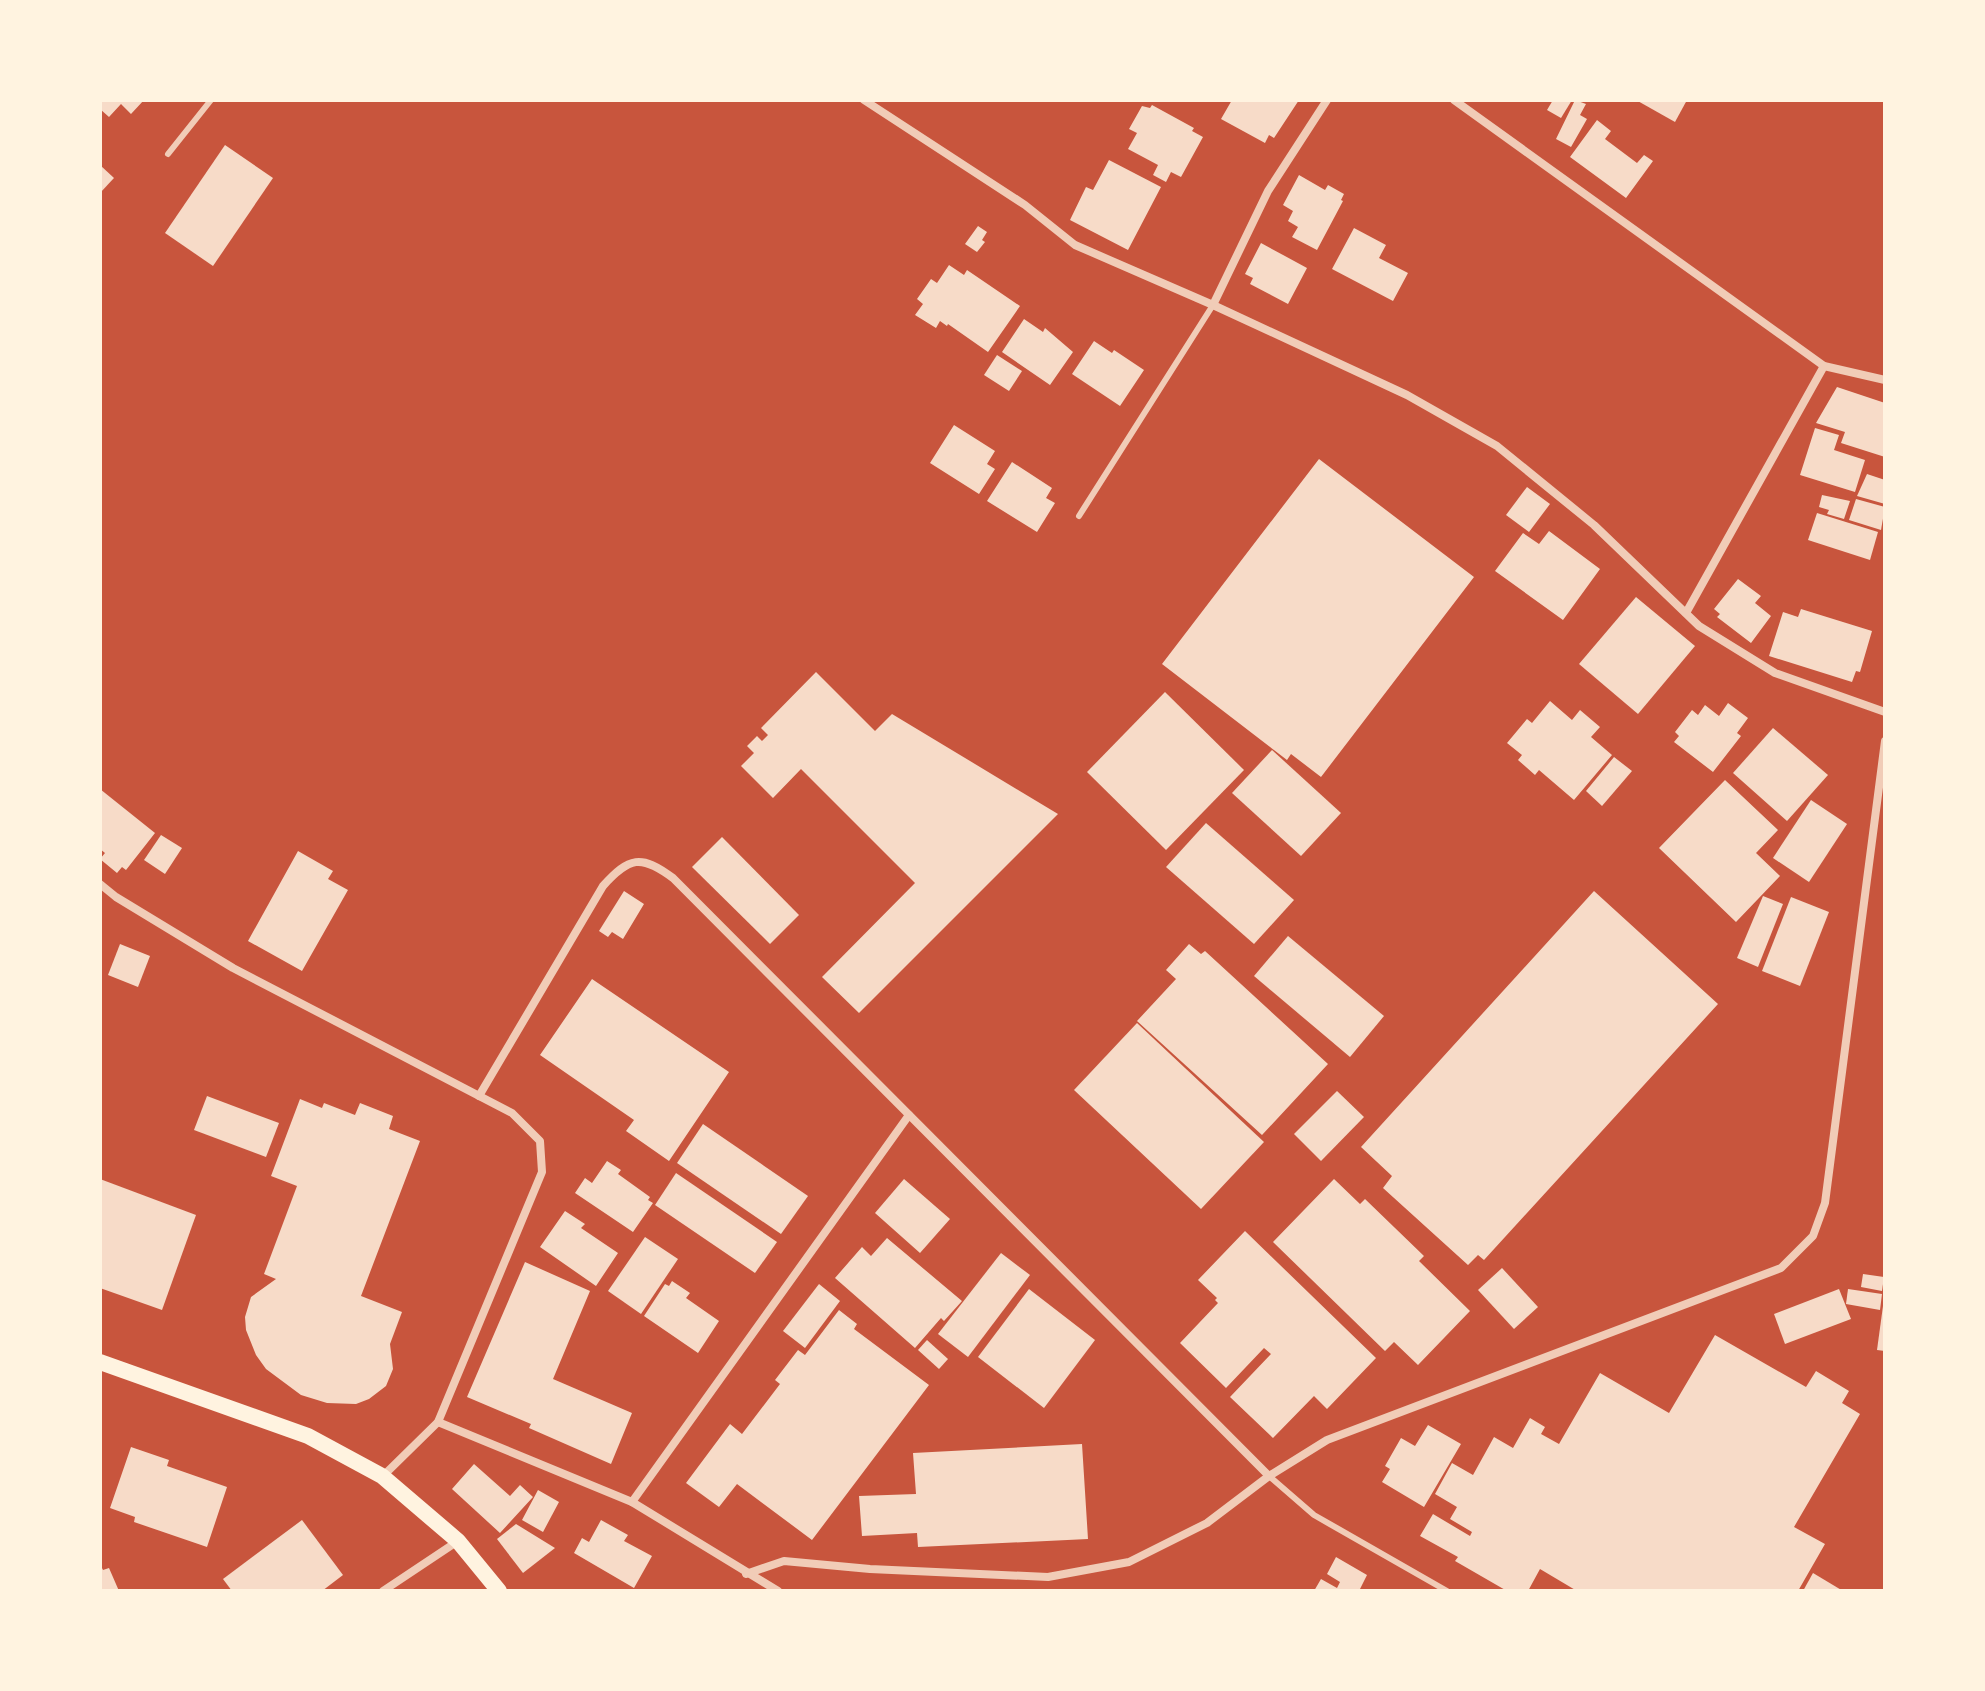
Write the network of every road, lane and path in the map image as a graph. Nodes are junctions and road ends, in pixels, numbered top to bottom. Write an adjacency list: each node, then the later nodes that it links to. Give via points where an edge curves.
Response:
1 (211, 100): 5 (lane)
2 (864, 100): 6 (street, via 1025,205 1075,245)
3 (1327, 100): 6 (street, via 1268,191)
4 (1454, 100): 7 (street)
5 (168, 154)
6 (1213, 305): 9 (lane); 10 (street, via 1407,395 1497,446 1594,525)
7 (1824, 366): 8 (street); 10 (street)
8 (1885, 380)
9 (1079, 516)
10 (1686, 613): 11 (street, via 1775,673)
11 (1885, 712)
12 (1885, 741): 19 (street, via 1825,1203 1813,1236 1781,1268 1327,1440)
13 (100, 884): 14 (street, via 233,968)
14 (479, 1096): 15 (street, via 603,886 619,868 637,860 673,878); 17 (street, via 512,1113 540,1141 542,1172)
15 (909, 1115): 19 (street); 20 (street)
16 (100, 1362): 18 (main road, via 308,1436)
17 (438, 1422): 18 (street); 20 (street)
18 (382, 1476): 21 (main road)
19 (1269, 1476): 22 (street, via 1207,1523 1129,1562 1048,1577 784,1561); 26 (lane, via 1314,1515)
20 (632, 1502): 22 (street)
21 (458, 1541): 23 (street); 24 (main road)
22 (746, 1574): 25 (street)
23 (383, 1591)
24 (499, 1591)
25 (778, 1591)
26 (1447, 1591)

